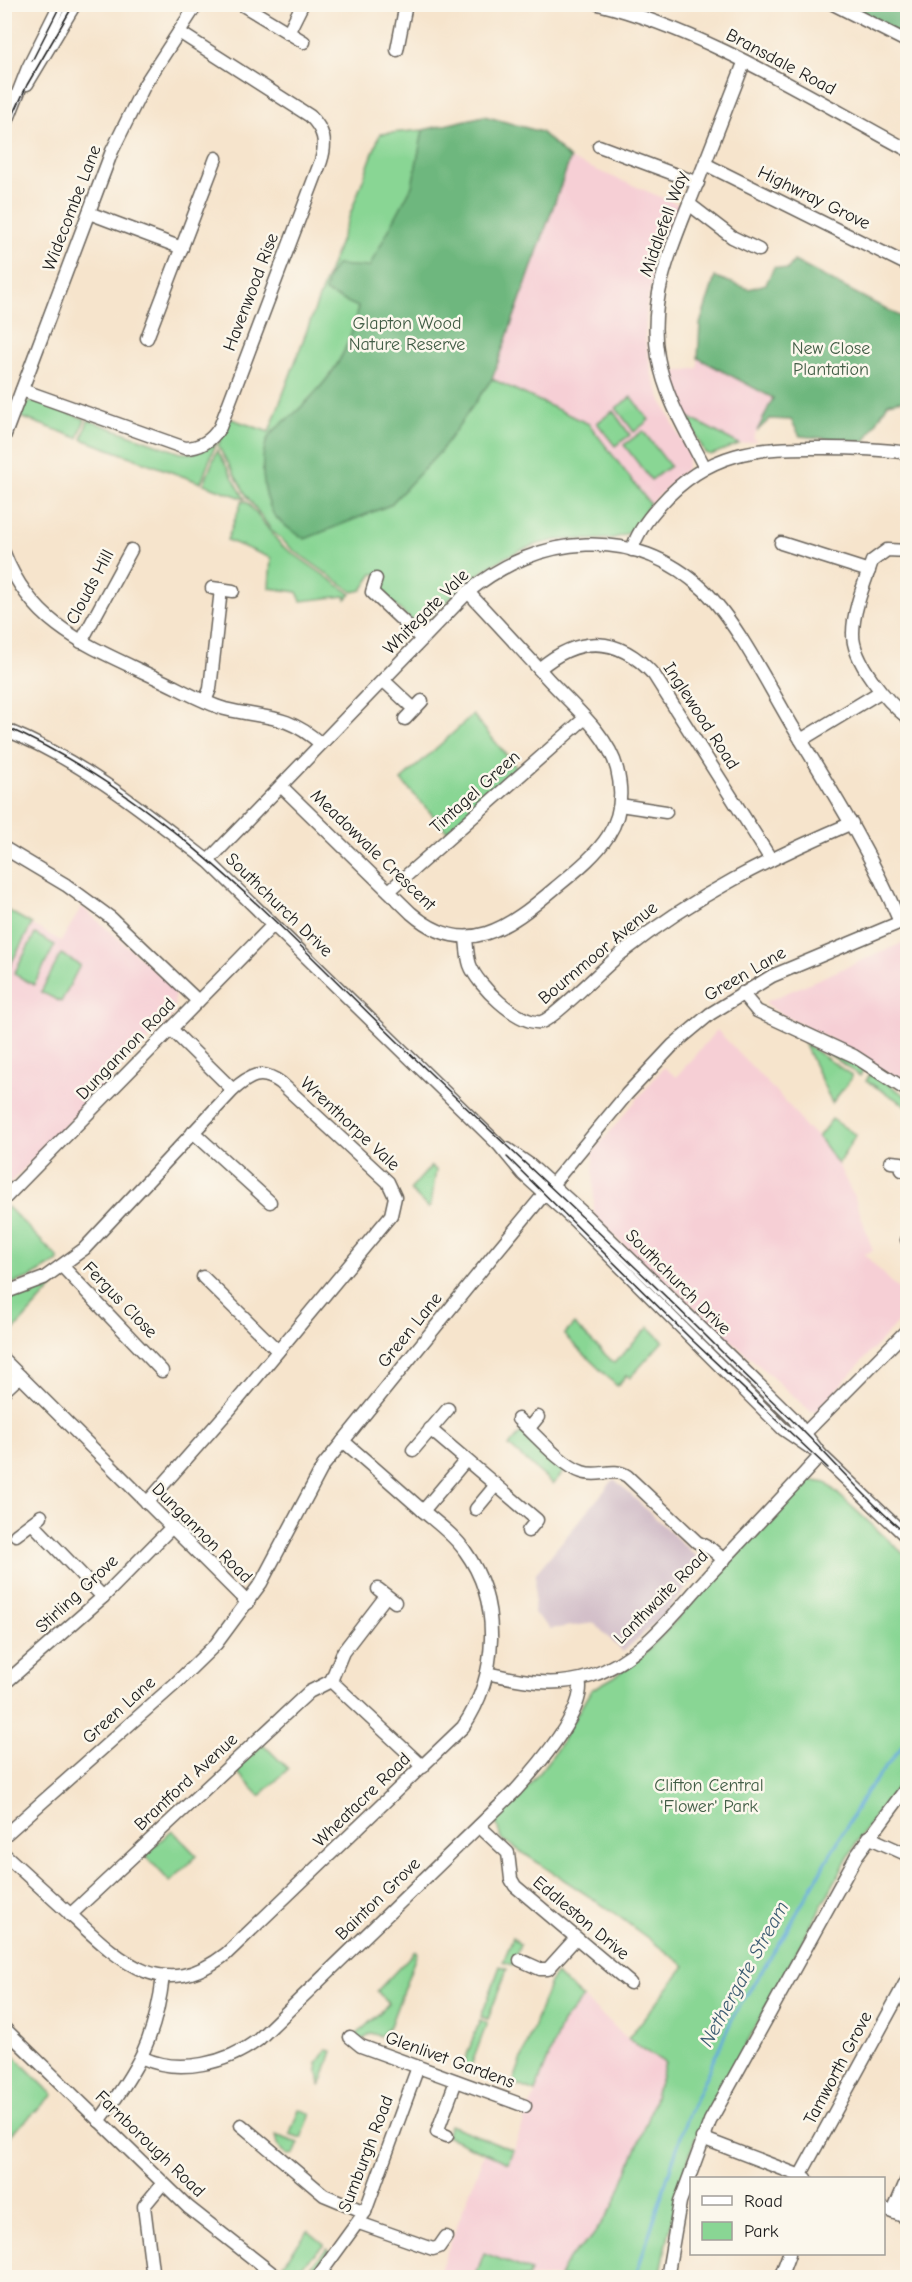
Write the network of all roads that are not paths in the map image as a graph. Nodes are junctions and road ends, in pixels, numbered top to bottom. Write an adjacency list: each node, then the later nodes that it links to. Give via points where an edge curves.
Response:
1 (60, 4): 15 (street, via 42,36)
2 (75, 4): 15 (street)
3 (197, 4): 9 (street, Widecombe Lane)
4 (241, 4): 10 (street)
5 (406, 4): 13 (street)
6 (598, 4): 14 (street, Bransdale Road, via 664,25)
7 (833, 4): 12 (street)
8 (302, 5): 10 (street)
9 (179, 32): 23 (street, Widecombe Lane, via 112,151); 28 (street, Havenwood Rise, via 310,116 319,124 325,143 220,427 210,440 186,448)
10 (288, 33): 11 (street)
11 (304, 42)
12 (908, 42)
13 (397, 50)
14 (744, 63): 18 (street, Bransdale Road); 20 (street, Middlefell Way)
15 (17, 100): 16 (street)
16 (4, 129)
17 (606, 145): 21 (street)
18 (908, 150)
19 (216, 158): 24 (street)
20 (705, 164): 21 (street, Middlefell Way); 26 (street, Highwray Grove)
21 (698, 183): 22 (street, Middlefell Way)
22 (689, 204): 25 (street, via 732,237); 31 (street, Middlefell Way, via 660,286 655,338 667,391)
23 (89, 213): 24 (street); 28 (street, Widecombe Lane)
24 (182, 248): 27 (street)
25 (759, 250)
26 (908, 265)
27 (147, 338)
28 (22, 390): 29 (street, Widecombe Lane)
29 (4, 437)
30 (908, 453): 31 (street, via 861,448 771,448)
31 (704, 466): 34 (street, via 652,514)
32 (781, 543): 37 (street)
33 (131, 550): 42 (street, Clouds Hill)
34 (632, 550): 40 (street, Whitegate Vale, via 574,544 542,550 497,570); 51 (street, Whitegate Vale, via 673,567 715,603)
35 (908, 551): 37 (street, via 887,550 879,554)
36 (4, 554): 42 (street, via 38,610)
37 (869, 571): 45 (street, via 852,635)
38 (376, 579): 41 (street, via 372,592)
39 (222, 590): 46 (street, via 210,689)
40 (468, 592): 41 (street, Whitegate Vale); 43 (street)
41 (422, 639): 44 (street, Whitegate Vale)
42 (81, 642): 46 (street)
43 (539, 669): 49 (street); 58 (street, Inglewood Road, via 555,655 593,644 620,648 645,665 661,684)
44 (383, 680): 47 (street); 52 (street, Whitegate Vale)
45 (880, 692): 48 (street); 51 (street)
46 (205, 700): 52 (street, via 225,709 280,719 309,733)
47 (414, 710)
48 (908, 718)
49 (584, 719): 54 (street, via 609,749 620,785); 60 (street, Tintagel Green)
50 (4, 729): 59 (street, Southchurch Drive, via 89,773 132,801)
51 (801, 740): 56 (street, Whitegate Vale)
52 (321, 744): 53 (street, Whitegate Vale)
53 (281, 786): 59 (street, Whitegate Vale); 60 (street, Meadowvale Crescent)
54 (620, 805): 55 (street); 63 (street, via 612,830 595,854 513,922 488,934)
55 (666, 812)
56 (852, 823): 58 (street, Bournmoor Avenue); 61 (street, Whitegate Vale)
57 (4, 848): 65 (street, via 111,918)
58 (770, 858): 63 (street, Bournmoor Avenue, via 659,924 583,986 556,1015 543,1022 519,1018 475,974 469,963)
59 (208, 861): 62 (street, Southchurch Drive)
60 (389, 891): 63 (street, Meadowvale Crescent, via 425,925)
61 (904, 921): 64 (street, Green Lane, via 783,970)
62 (273, 925): 65 (street, Dungannon Road); 70 (street, Southchurch Drive, via 500,1145 525,1161)
63 (466, 938)
64 (742, 993): 68 (street, via 756,1011 854,1056); 70 (street, Green Lane, via 666,1052)
65 (198, 1001): 66 (street, Dungannon Road)
66 (171, 1029): 67 (street); 71 (street, Dungannon Road)
67 (232, 1090): 69 (street, Wrenthorpe Vale); 77 (street, Wrenthorpe Vale, via 252,1075 273,1077 388,1182 395,1197 391,1215)
68 (908, 1090)
69 (193, 1132): 72 (street); 73 (street, Wrenthorpe Vale, via 107,1226)
70 (548, 1189): 87 (street, Southchurch Drive, via 783,1429); 88 (street, Green Lane)
71 (4, 1199)
72 (270, 1202)
73 (62, 1266): 75 (street, Wrenthorpe Vale, via 44,1278); 79 (street, Fergus Close, via 147,1363)
74 (203, 1277): 77 (street)
75 (4, 1293)
76 (908, 1329): 87 (street)
77 (278, 1351): 93 (street, Wrenthorpe Vale)
78 (4, 1360): 80 (street, Dungannon Road)
79 (162, 1371)
80 (20, 1376): 81 (street); 93 (street, Dungannon Road)
81 (4, 1391)
82 (448, 1409): 86 (street)
83 (538, 1417): 85 (street)
84 (518, 1419): 85 (street)
85 (529, 1428): 100 (street, via 577,1470 627,1476 697,1542)
86 (430, 1429): 89 (street); 91 (street)
87 (802, 1436): 90 (street, Southchurch Drive)
88 (343, 1441): 95 (street, Wheatacre Road); 103 (street, Green Lane, via 308,1490)
89 (412, 1450)
90 (821, 1455): 99 (street, Southchurch Drive); 100 (street, Lanthwaite Road)
91 (466, 1460): 92 (street); 95 (street)
92 (496, 1485): 94 (street); 97 (street, via 537,1520)
93 (147, 1503): 96 (street, Dungannon Road)
94 (476, 1509)
95 (423, 1511): 104 (street, Wheatacre Road, via 464,1549 481,1583 491,1633)
96 (172, 1527): 102 (street, Stirling Grove); 103 (street, Dungannon Road)
97 (528, 1531)
98 (16, 1535): 102 (street, via 36,1519)
99 (906, 1535)
100 (724, 1560): 105 (street, Lanthwaite Road, via 634,1654)
101 (386, 1596): 106 (street, via 343,1652)
102 (103, 1597): 107 (street, Stirling Grove)
103 (248, 1603): 111 (street, Green Lane, via 200,1661)
104 (487, 1673): 105 (street, Lanthwaite Road, via 531,1682); 108 (street, Wheatacre Road, via 463,1727)
105 (579, 1680): 110 (street, Bainton Grove, via 578,1701 548,1751)
106 (331, 1682): 108 (street); 115 (street, Brantford Avenue, via 309,1692)
107 (4, 1684)
108 (423, 1767): 118 (street, Wheatacre Road, via 226,1954 192,1972)
109 (908, 1786): 112 (street)
110 (479, 1826): 116 (street, Eddleston Drive, via 508,1853 515,1886); 125 (street, Bainton Grove, via 250,2045 228,2056 193,2065 165,2065)
111 (4, 1836)
112 (868, 1837): 114 (street); 132 (street)
113 (4, 1854): 115 (street, Wheatacre Road)
114 (908, 1855)
115 (70, 1915): 118 (street, Wheatacre Road, via 117,1958)
116 (576, 1938): 117 (street, via 548,1969); 119 (street, Eddleston Drive)
117 (520, 1960)
118 (163, 1976): 125 (street, via 160,2007)
119 (629, 1978)
120 (908, 1978): 133 (street, Tamworth Grove)
121 (4, 2028): 129 (street, Farnborough Road)
122 (350, 2037): 124 (street, Glenlivet Gardens)
123 (375, 2037): 124 (street, Glenlivet Gardens)
124 (370, 2050): 126 (street, Glenlivet Gardens)
125 (143, 2058): 129 (street)
126 (418, 2067): 127 (street, Glenlivet Gardens); 137 (street, Sumburgh Road)
127 (456, 2081): 128 (street, Glenlivet Gardens, via 522,2105); 131 (street, via 437,2132)
128 (523, 2091)
129 (99, 2121): 135 (street, Farnborough Road)
130 (241, 2125): 137 (street, via 265,2138 324,2195)
131 (447, 2136)
132 (702, 2138): 133 (street); 144 (street, via 680,2202)
133 (803, 2177)
134 (908, 2177): 136 (street)
135 (163, 2183): 141 (street, via 144,2206); 142 (street, Farnborough Road)
136 (888, 2210): 138 (street)
137 (362, 2217): 139 (street, via 433,2249); 143 (street, Sumburgh Road)
138 (908, 2218)
139 (446, 2237)
140 (788, 2255): 145 (street)
141 (153, 2277)
142 (278, 2277)
143 (316, 2277)
144 (666, 2277)
145 (780, 2277)

